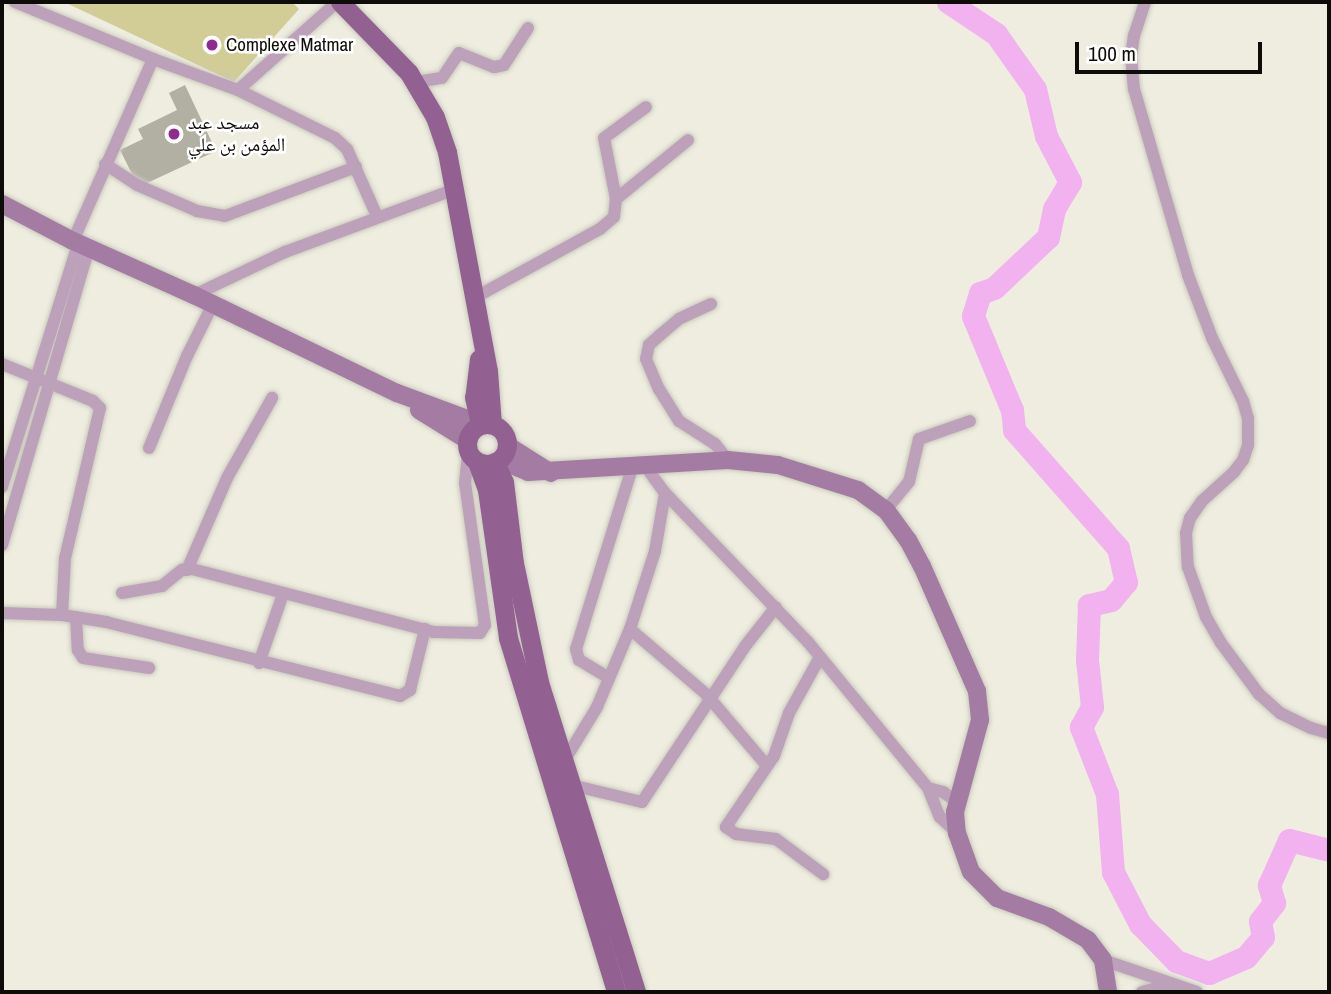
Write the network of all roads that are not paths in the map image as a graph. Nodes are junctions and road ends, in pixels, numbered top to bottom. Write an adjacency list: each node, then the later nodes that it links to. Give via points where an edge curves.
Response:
1 (15, 2): 5 (street)
2 (338, 2): 6 (main road); 7 (street)
3 (1145, 2): 50 (street, via 1131,56 1134,89 1188,275 1248,418 1243,460 1190,518 1188,567 1216,634 1259,694 1280,713)
4 (528, 28): 6 (street, via 504,65 494,67 460,53 442,78)
5 (153, 59): 7 (street); 10 (street)
6 (416, 82): 12 (main road, via 447,152)
7 (237, 90): 11 (street, via 335,138)
8 (646, 107): 13 (street, via 605,135)
9 (688, 140): 13 (street)
10 (104, 164): 11 (street, via 197,211 225,216); 16 (street)
11 (356, 167): 15 (street)
12 (453, 190): 15 (street); 18 (main road)
13 (617, 199): 18 (street, via 616,213 600,229)
14 (2, 204): 16 (main road)
15 (377, 216): 17 (street)
16 (80, 244): 17 (main road); 22 (street); 23 (street)
17 (194, 295): 19 (main road)
18 (474, 299): 26 (main road, via 480,340 474,397)
19 (213, 304): 26 (main road, via 397,393 465,418); 27 (street)
20 (711, 304): 28 (street, via 679,319 660,335 649,345 646,359 679,421 715,444)
21 (2, 364): 22 (street)
22 (35, 378): 23 (street); 30 (street)
23 (48, 382): 33 (street); 41 (street, via 100,408 65,558)
24 (272, 398): 36 (street, via 227,478)
25 (970, 421): 32 (street, via 919,439 909,482)
26 (485, 444): 29 (main road, via 528,472); 34 (main road, via 486,490); 43 (street, via 465,483 485,628 480,633 451,635)
27 (149, 448)
28 (728, 460): 29 (main road); 32 (main road, via 778,465 820,476 858,490)
29 (639, 467): 31 (street); 48 (street, via 576,649 579,660)
30 (2, 487)
31 (665, 493): 39 (street); 44 (street, via 655,551)
32 (886, 510): 55 (main road, via 917,558 977,691 980,720)
33 (6, 515): 35 (street)
34 (501, 530): 51 (main road); 53 (main road, via 508,638)
35 (2, 545)
36 (187, 570): 37 (street, via 162,586); 38 (street)
37 (122, 593)
38 (283, 594): 43 (street); 46 (street)
39 (776, 607): 45 (street); 49 (street)
40 (2, 613): 41 (street)
41 (62, 615): 42 (street)
42 (76, 617): 46 (street); 47 (street, via 78,650 83,658)
43 (425, 629): 46 (street, via 405,695)
44 (630, 629): 48 (street); 49 (street)
45 (820, 657): 52 (street); 54 (street)
46 (260, 663)
47 (149, 668)
48 (610, 678): 51 (street)
49 (710, 701): 52 (street); 53 (street, via 641,803)
50 (1329, 733)
51 (563, 763): 53 (main road)
52 (767, 766): 57 (street, via 727,830 776,839)
53 (561, 785): 58 (main road)
54 (928, 788): 55 (street); 56 (street, via 940,817)
55 (956, 801): 56 (main road)
56 (957, 833): 59 (main road, via 971,872 986,891 1068,926)
57 (823, 874)
58 (611, 944): 61 (main road); 62 (main road)
59 (1103, 960): 60 (street); 63 (main road)
60 (1168, 985): 64 (street); 65 (street)
61 (616, 992)
62 (636, 992)
63 (1108, 992)
64 (1142, 992)
65 (1197, 992)

